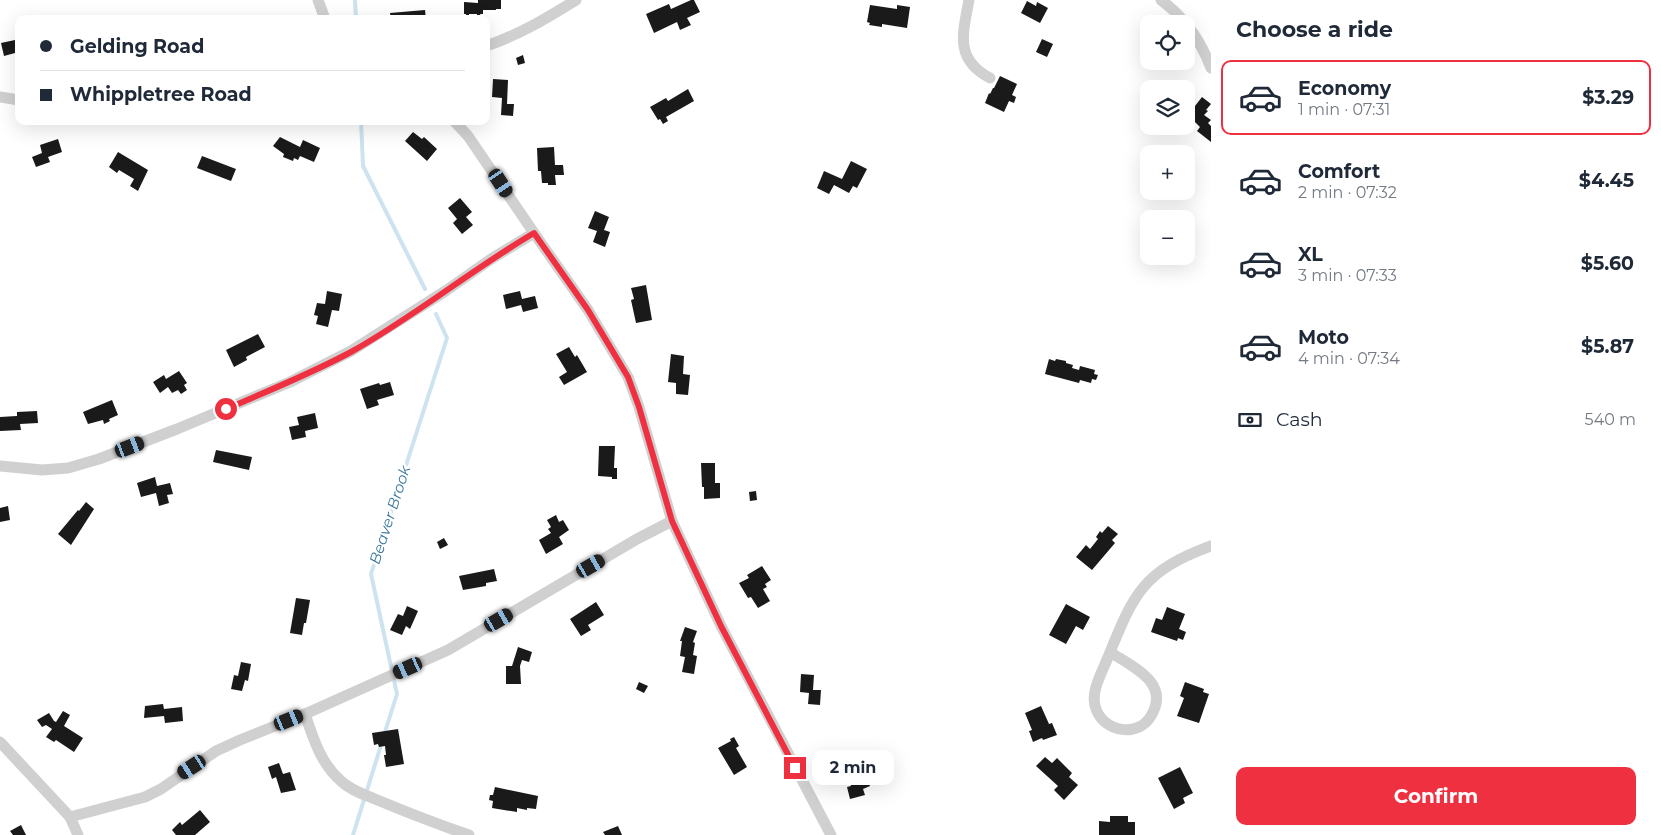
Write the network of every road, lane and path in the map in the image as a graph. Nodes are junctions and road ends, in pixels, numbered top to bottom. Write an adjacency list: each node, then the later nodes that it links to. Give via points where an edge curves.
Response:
1 (318, 0): 5 (street)
2 (576, 0): 6 (street, via 539,23)
3 (969, 0): 8 (street, via 963,30 965,54 976,70)
4 (1161, 0): 7 (street, via 1186,23 1206,52)
5 (324, 15)
6 (490, 45)
7 (1211, 68)
8 (990, 78)
9 (0, 97): 10 (street)
10 (15, 99)
11 (458, 125): 12 (street)
12 (534, 233): 13 (street, via 352,351 290,382 99,459 68,468 42,470); 14 (street, via 588,310 628,377)
13 (0, 466)
14 (672, 521): 17 (street, via 448,650); 22 (street, via 721,626)
15 (1211, 546): 16 (street, via 1172,563 1147,582 1126,613)
16 (1110, 652): 16 (street, via 1144,673 1155,689 1155,710 1141,726 1130,730 1109,726 1096,709 1095,689)
17 (306, 714): 19 (street, via 216,751 145,797); 21 (street, via 321,756 350,789)
18 (0, 742): 19 (street)
19 (70, 817): 20 (street)
20 (78, 835)
21 (469, 835)
22 (831, 835)

